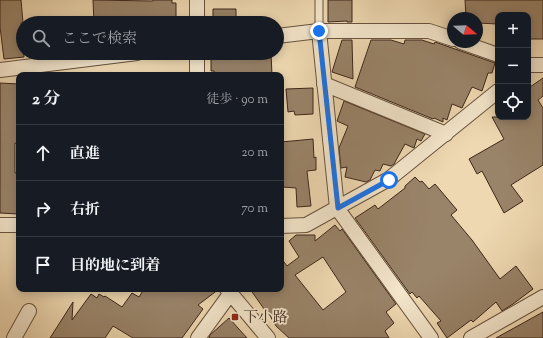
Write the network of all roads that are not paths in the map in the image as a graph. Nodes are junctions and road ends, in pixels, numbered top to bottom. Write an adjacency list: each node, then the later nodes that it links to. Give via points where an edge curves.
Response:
1 (197, 0): 3 (street)
2 (319, 0): 4 (lane)
3 (197, 16)
4 (319, 31): 5 (street); 6 (street, via 429,31); 15 (street)
5 (284, 35)
6 (447, 37)
7 (478, 48): 8 (street)
8 (495, 54)
9 (81, 60): 13 (street)
10 (197, 60): 14 (street)
11 (543, 65): 12 (street)
12 (531, 66)
13 (0, 70)
14 (197, 72)
15 (324, 84): 17 (street); 18 (street)
16 (495, 93): 17 (street)
17 (446, 134): 18 (street, via 389,180)
18 (338, 208): 21 (street, via 306,225); 29 (street)
19 (0, 225): 20 (street)
20 (16, 225)
21 (284, 226)
22 (227, 292): 27 (street)
23 (229, 292): 28 (street)
24 (543, 297): 30 (street)
25 (29, 311): 26 (street)
26 (14, 338)
27 (198, 338)
28 (268, 338)
29 (431, 338)
30 (471, 338)

